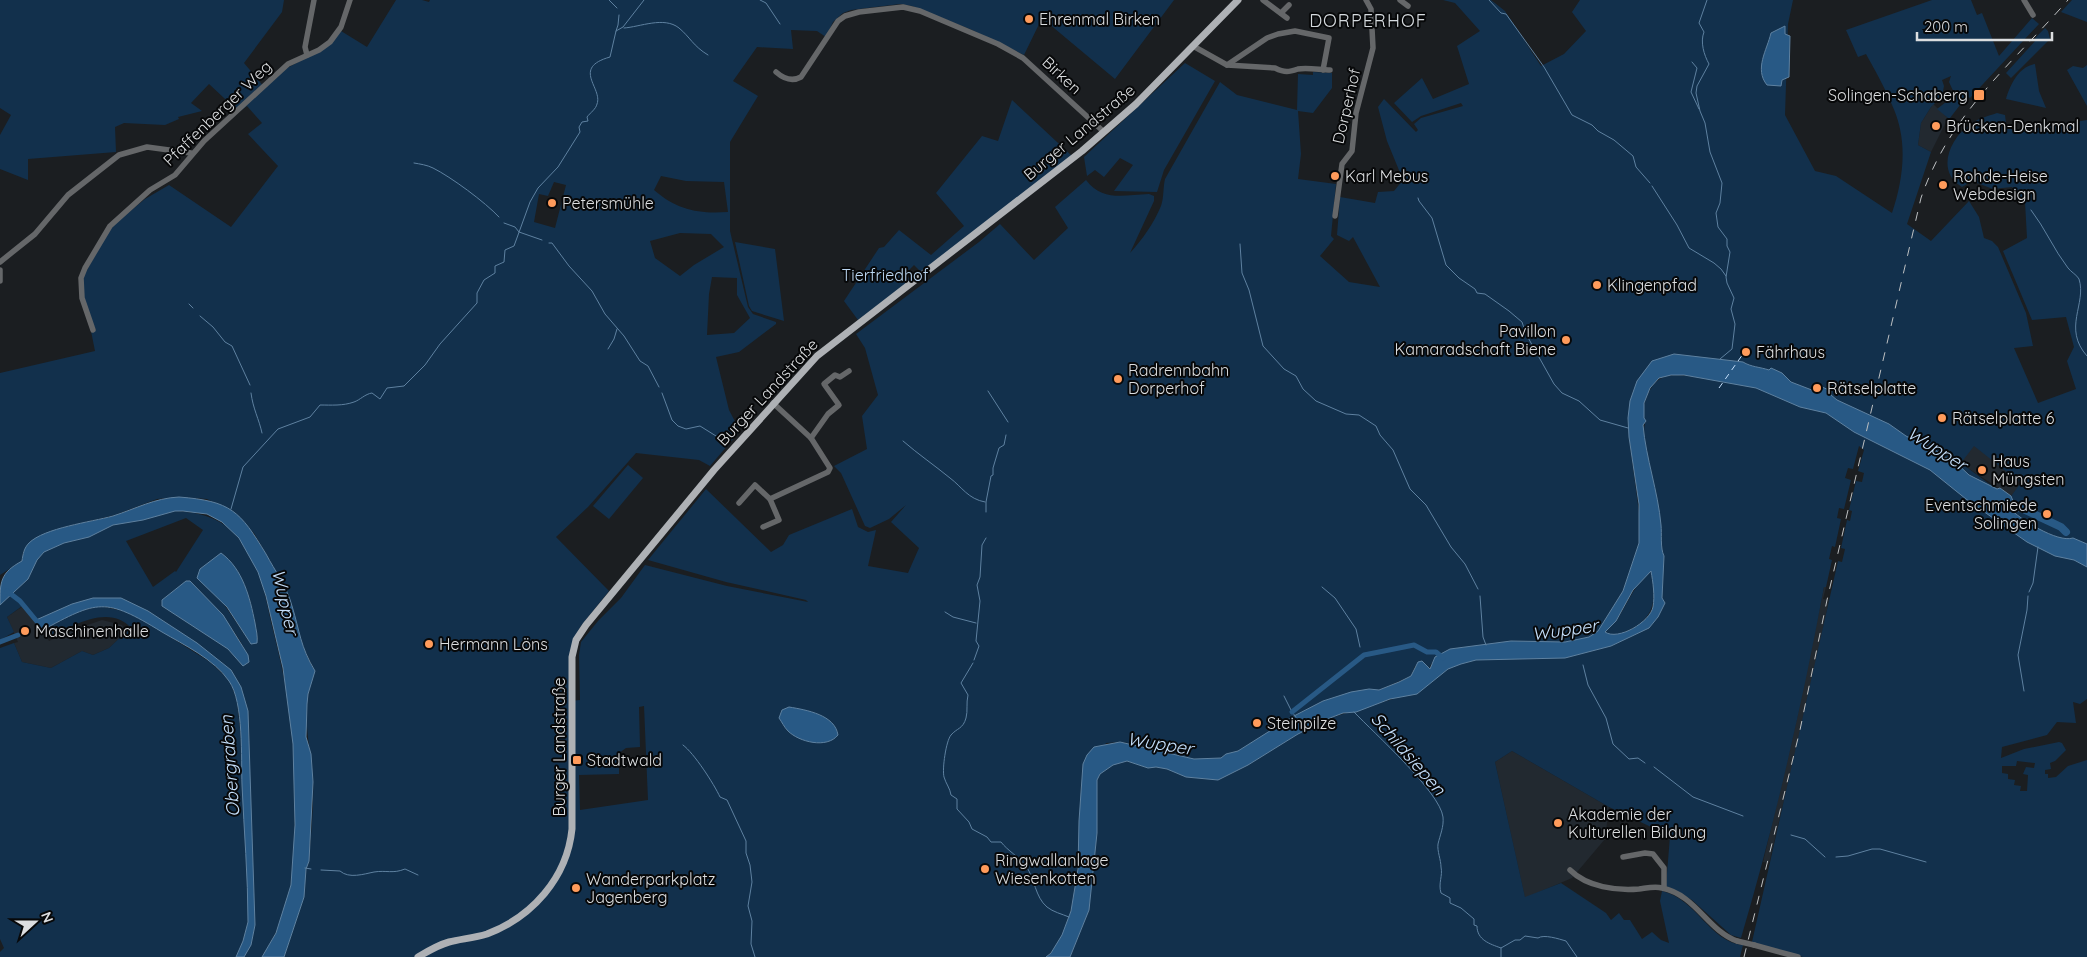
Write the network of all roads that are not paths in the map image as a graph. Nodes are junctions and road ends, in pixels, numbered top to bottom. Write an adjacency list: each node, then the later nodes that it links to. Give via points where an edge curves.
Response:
1 (314, 0): 14 (street, via 305,47)
2 (350, 0): 14 (street, Pfaffenberger Weg, via 334,38 323,48)
3 (1238, 0): 13 (main road, Burger Landstraße)
4 (1263, 0): 10 (street)
5 (1366, 0): 21 (street, Dorperhof, via 1371,9 1373,48 1356,113 1352,151 1342,164)
6 (1400, 0): 9 (street)
7 (2024, 0): 11 (street)
8 (1289, 5): 10 (street)
9 (1408, 6)
10 (1282, 13): 12 (street)
11 (2033, 15)
12 (1286, 18)
13 (1193, 46): 15 (street); 19 (main road, Burger Landstraße)
14 (307, 55): 20 (street, Pfaffenberger Weg, via 288,64)
15 (1227, 65): 16 (street, via 1275,68 1282,72); 16 (street, via 1271,36 1295,32 1329,38)
16 (1323, 70): 17 (street)
17 (1330, 70)
18 (776, 72): 19 (street, Birken, via 787,79 801,78 838,21 845,16 857,12 912,8 1024,58)
19 (1104, 132): 27 (main road, Burger Landstraße, via 822,351)
20 (192, 154): 22 (street, via 146,147 119,155 68,195 35,234); 25 (street, Pfaffenberger Weg, via 175,175 155,186 110,226 84,268 82,298)
21 (1335, 216)
22 (0, 262)
23 (0, 270): 24 (street)
24 (0, 282)
25 (93, 330)
26 (849, 370): 28 (street, via 824,384 839,405 828,414)
27 (773, 403): 28 (street); 36 (main road, Burger Landstraße, via 675,516 577,637 572,657 572,829 568,853 558,876 538,901 501,927 480,936 444,944)
28 (812, 438): 29 (street, via 830,470)
29 (770, 499): 30 (street, via 755,485); 31 (street, via 779,520)
30 (739, 503)
31 (763, 527)
32 (1623, 857): 34 (street, via 1653,854 1664,868)
33 (1570, 870): 34 (street, via 1600,887)
34 (1664, 888): 35 (street, bridge, via 1690,901 1719,929 1737,941)
35 (1794, 956)
36 (418, 957)

